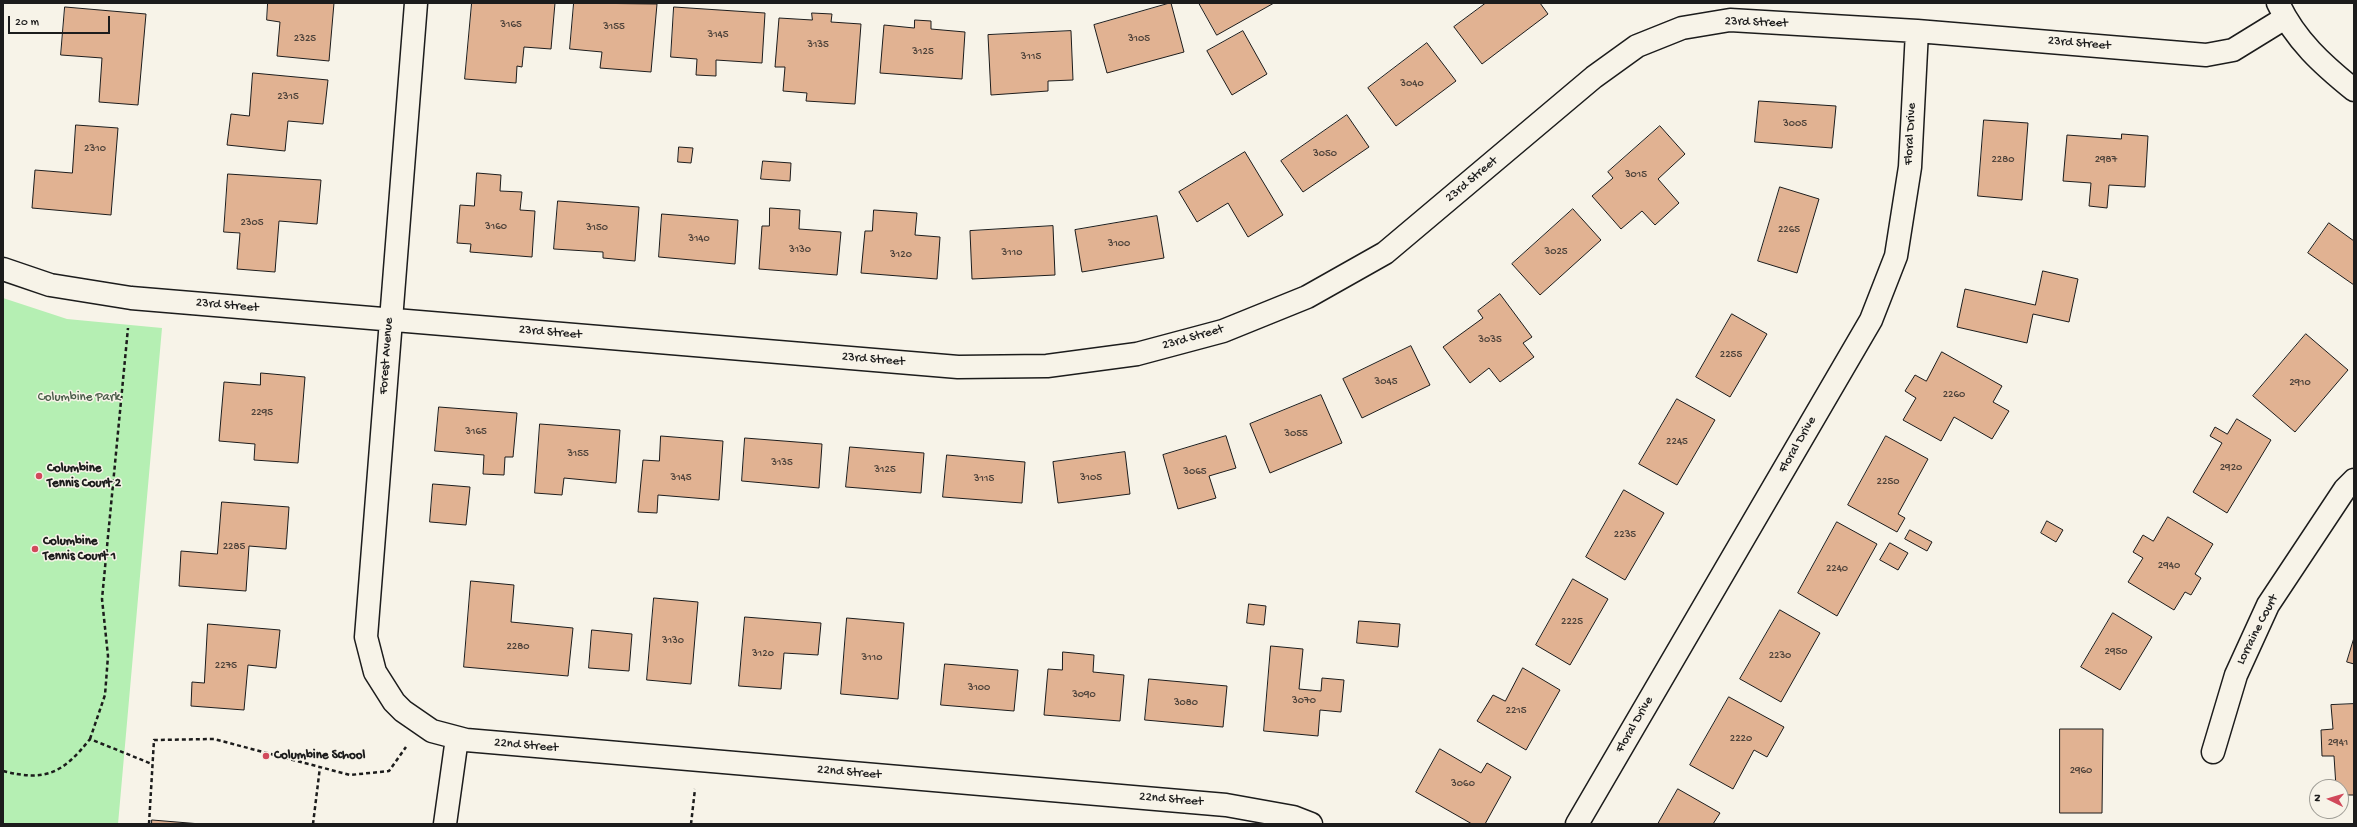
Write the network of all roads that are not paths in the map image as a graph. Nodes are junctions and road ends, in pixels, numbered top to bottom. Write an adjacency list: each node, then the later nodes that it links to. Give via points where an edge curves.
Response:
1 (416, 3): 6 (street, Forest Avenue)
2 (2282, 11): 3 (street, 23rd Street, via 2233,50 2206,55); 4 (street, via 2320,63)
3 (1917, 32): 6 (street, 23rd Street, via 1730,20 1682,28 1637,46 1594,77 1385,253 1307,297 1223,331 1137,354 1047,366 958,367); 13 (street, Floral Drive, via 1910,167 1896,256 1871,320)
4 (2354, 90)
5 (3, 269): 6 (street, 23rd Street, via 50,285 131,298)
6 (390, 320): 8 (street, Forest Avenue, via 366,637 375,672)
7 (2354, 480): 10 (street, Lorraine Court, via 2268,605 2236,675)
8 (394, 702): 9 (street, 22nd Street, via 432,731)
9 (457, 738): 11 (street); 12 (street, 22nd Street, via 1226,805 1293,817)
10 (2213, 752)
11 (445, 824)
12 (1312, 824)
13 (1577, 824)

